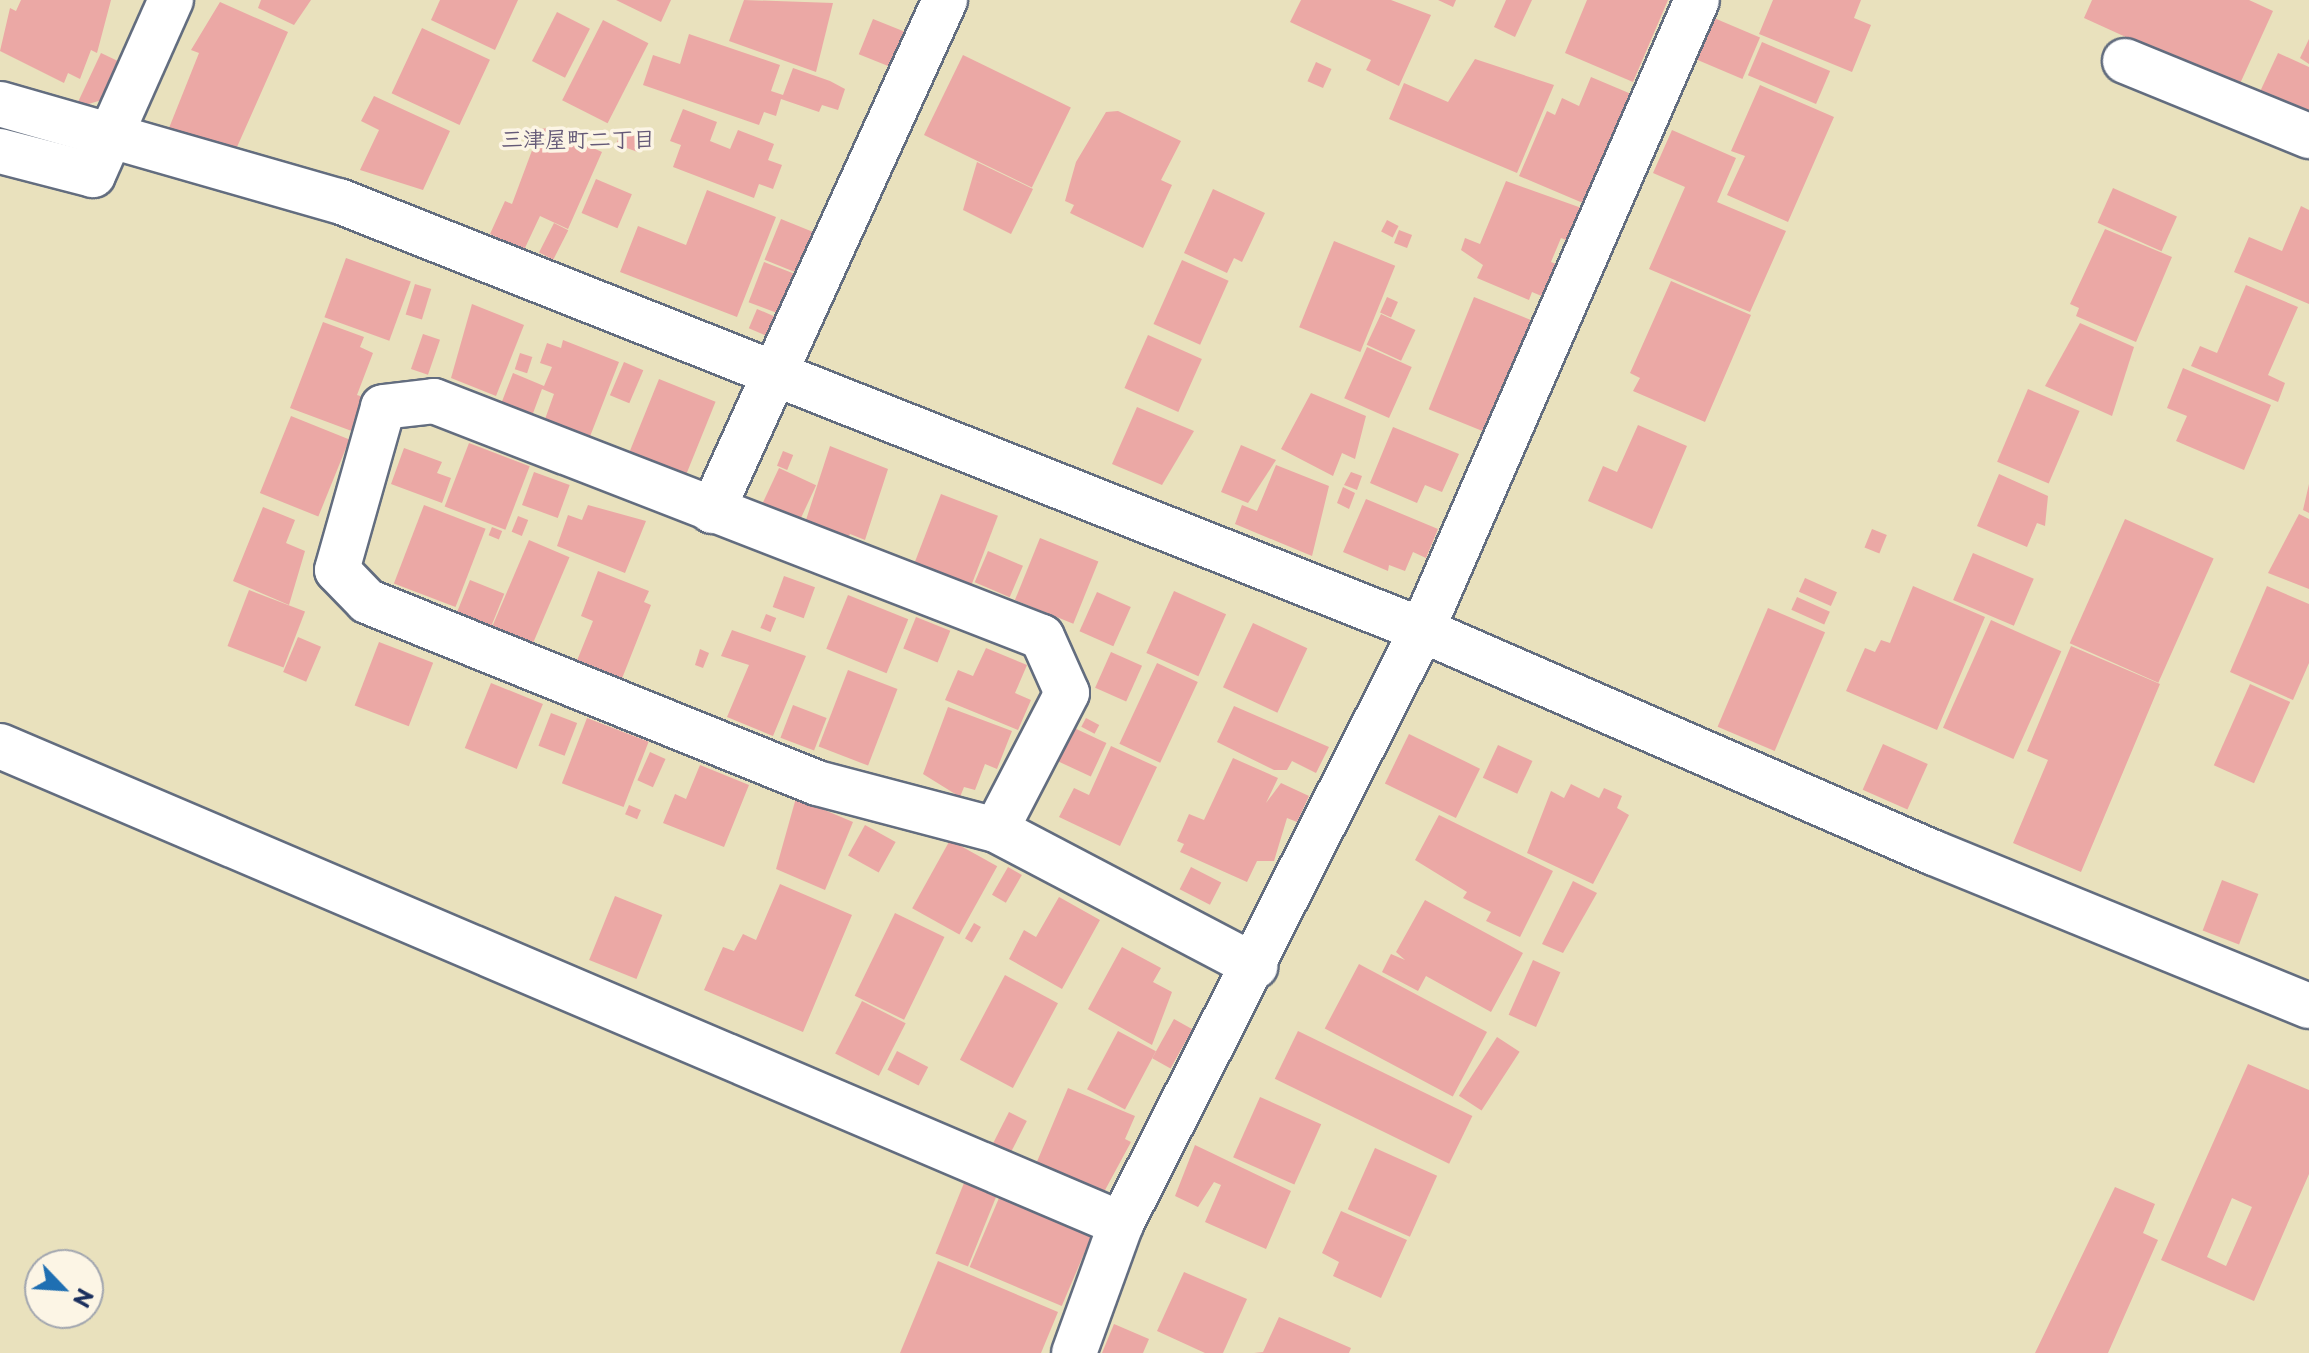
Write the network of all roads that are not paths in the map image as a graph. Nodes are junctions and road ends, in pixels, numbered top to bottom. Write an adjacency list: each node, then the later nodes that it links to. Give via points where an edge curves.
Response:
1 (171, 0): 6 (street)
2 (945, 0): 9 (street)
3 (1697, 0): 11 (street)
4 (2125, 61): 7 (street)
5 (0, 104): 6 (street)
6 (111, 131): 8 (street, via 93,175); 9 (street, via 339,201)
7 (2309, 136)
8 (0, 151)
9 (770, 372): 10 (street); 11 (street)
10 (712, 511): 13 (street, via 1042,637 1067,693); 13 (street, via 434,401 383,407 337,570 367,601 817,783)
11 (1422, 630): 14 (street); 15 (street, via 1920,847)
12 (0, 746): 16 (street)
13 (996, 830): 14 (street)
14 (1255, 966): 16 (street)
15 (2309, 1006)
16 (1121, 1224): 17 (street)
17 (1074, 1353)

